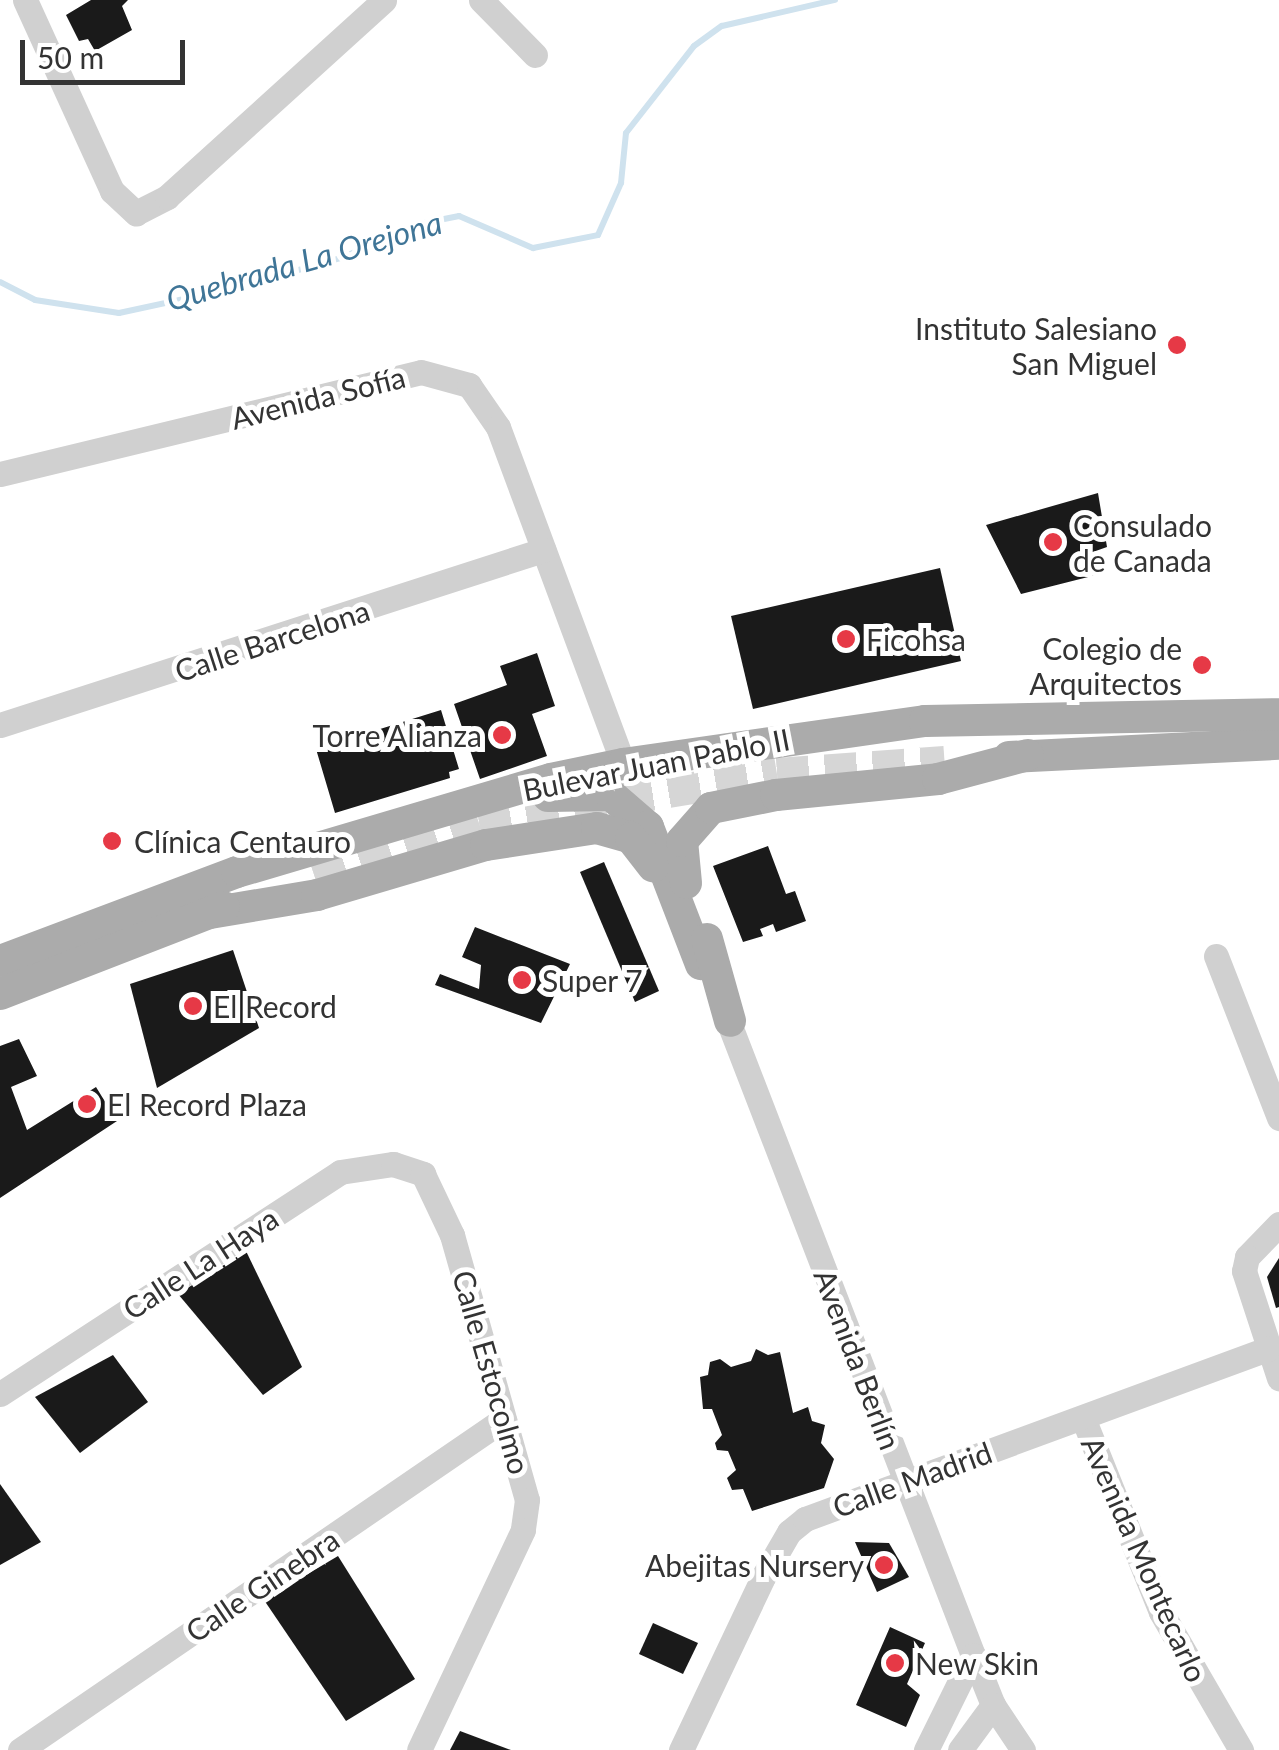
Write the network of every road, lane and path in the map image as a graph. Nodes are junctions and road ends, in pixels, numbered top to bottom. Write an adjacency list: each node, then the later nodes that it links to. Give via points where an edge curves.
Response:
1 (384, 0): 3 (street, via 166,198 136,212 112,191)
2 (481, 0): 4 (street)
3 (36, 4)
4 (534, 55)
5 (0, 474): 6 (street, Avenida Sofía, via 421,372 469,386 498,427)
6 (544, 550): 8 (street, Calle Barcelona); 12 (street, Avenida Sofía)
7 (1279, 714): 12 (main road, Bulevar Juan Pablo II, via 925,722)
8 (0, 726)
9 (1279, 744): 10 (main road)
10 (1028, 756): 11 (main road); 20 (main road, via 938,780 731,802 694,821 680,857)
11 (945, 762)
12 (623, 764): 15 (main road, Bulevar Juan Pablo II, via 238,872)
13 (315, 878): 14 (main road)
14 (204, 914): 18 (main road, via 317,895 468,849 597,828 630,838 647,855); 19 (main road)
15 (102, 920): 17 (main road, Bulevar Juan Pablo II); 18 (main road, via 570,792 611,795 648,827)
16 (1216, 956): 21 (street)
17 (0, 961)
18 (701, 964): 20 (street, Avenida Berlín)
19 (0, 994)
20 (730, 1021): 29 (street, Avenida Berlín)
21 (1279, 1118)
22 (411, 1166): 26 (street, Calle La Haya, via 340,1172); 28 (street, Calle Estocolmo, via 433,1185 452,1235)
23 (1279, 1224): 24 (street, via 1247,1257 1244,1271)
24 (1268, 1349): 25 (street); 27 (street, Calle Madrid)
25 (1279, 1378)
26 (0, 1394)
27 (1084, 1418): 29 (street, Calle Madrid); 38 (street, Avenida Montecarlo, via 1161,1612)
28 (504, 1419): 32 (street, Calle Ginebra); 33 (street, Calle Estocolmo, via 526,1487 523,1530)
29 (904, 1481): 30 (street, Avenida Berlín); 34 (street, Calle Madrid, via 805,1519 789,1532)
30 (973, 1655): 31 (street, Avenida Berlín); 35 (street)
31 (993, 1704): 36 (street); 37 (street, Avenida Berlín)
32 (20, 1750)
33 (419, 1750)
34 (681, 1750)
35 (926, 1750)
36 (960, 1750)
37 (1023, 1750)
38 (1241, 1750)

